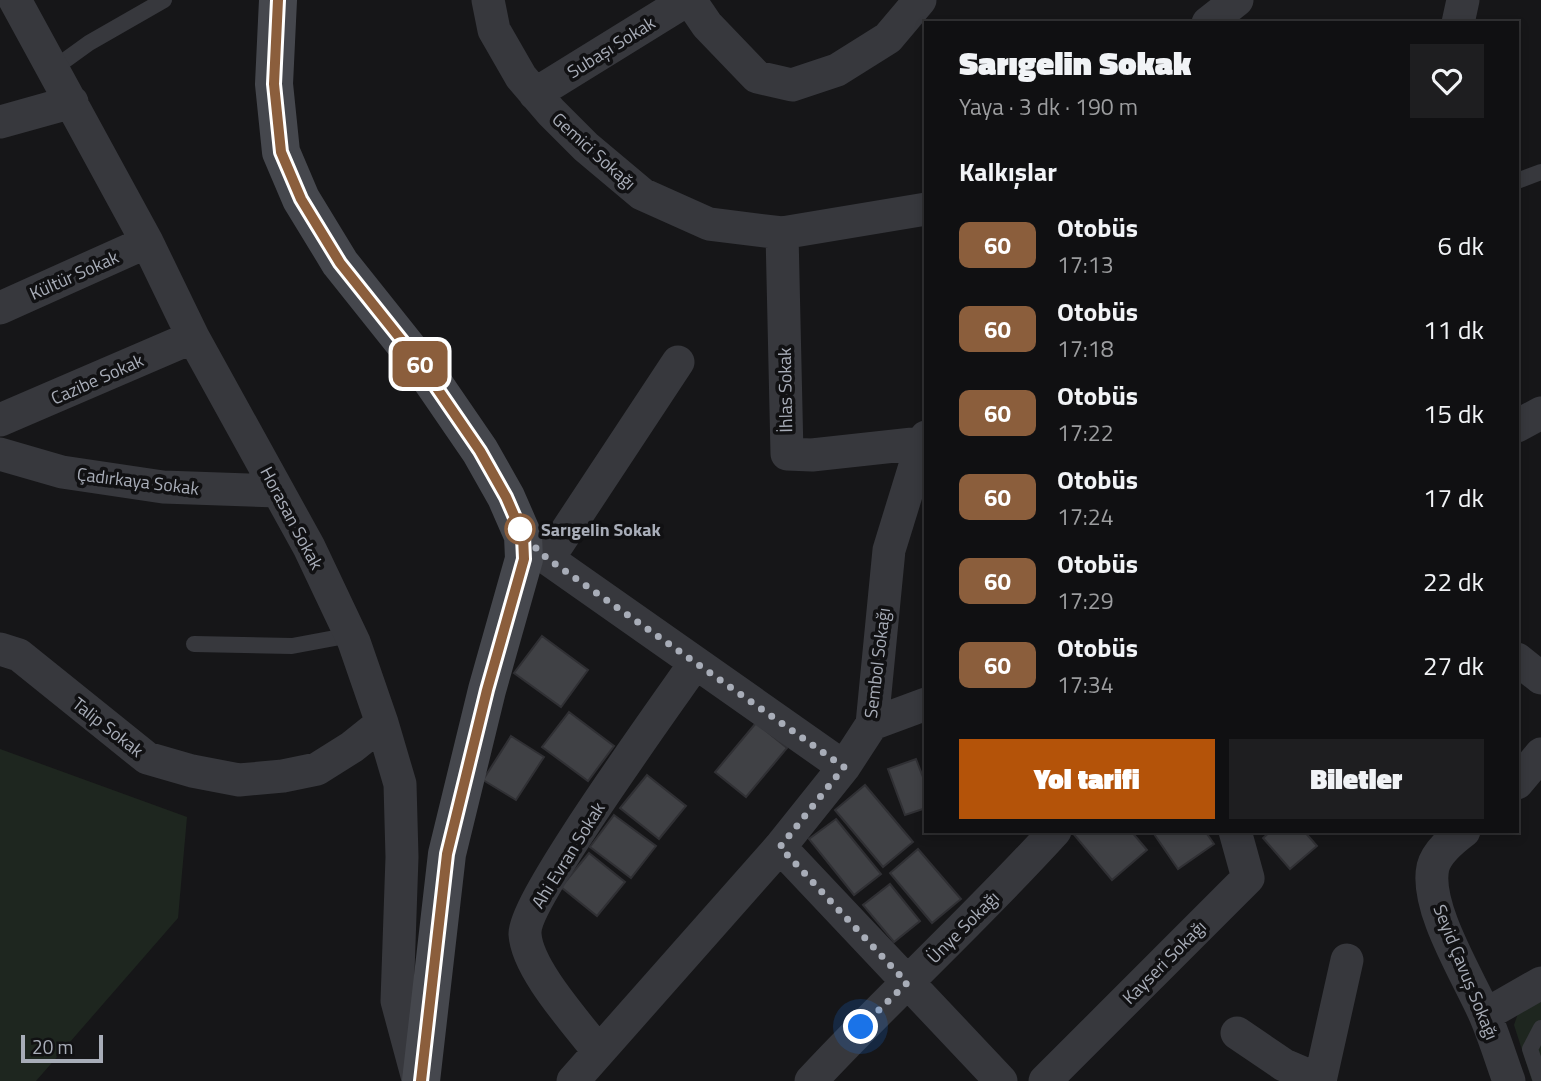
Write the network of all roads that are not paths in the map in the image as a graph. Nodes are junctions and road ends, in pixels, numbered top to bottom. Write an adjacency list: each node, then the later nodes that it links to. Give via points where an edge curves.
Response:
1 (15, 0): 11 (street, Horasan Sokak)
2 (164, 0): 11 (lane)
3 (278, 0): 29 (street, via 274,84 281,152 301,199 340,263 419,362 480,451)
4 (488, 0): 12 (street, Gemici Sokağı, via 494,30)
5 (689, 0): 6 (street, via 757,77 792,85 837,70 888,38); 12 (street, Subaşı Sokak)
6 (919, 0)
7 (1237, 0): 9 (street)
8 (1463, 0): 10 (street)
9 (1211, 21)
10 (1458, 21)
11 (53, 69): 13 (street, Horasan Sokak)
12 (535, 94): 18 (street, Gemici Sokağı, via 586,147 642,194 709,224)
13 (72, 102): 14 (street); 19 (street, Horasan Sokak)
14 (0, 122)
15 (1541, 172): 16 (lane)
16 (1519, 180)
17 (924, 209): 18 (street, Gemici Sokağı)
18 (782, 233): 26 (street, İhlas Sokak, via 787,454 812,456)
19 (147, 243): 20 (street, Kültür Sokak); 21 (street, Horasan Sokak)
20 (0, 308)
21 (193, 337): 24 (street, Cazibe Sokak); 28 (street, Horasan Sokak)
22 (678, 362): 29 (street)
23 (1541, 414): 25 (street)
24 (0, 420)
25 (1519, 425)
26 (924, 440): 38 (street, Sembol Sokağı, via 890,550)
27 (0, 454): 28 (street, Çadırkaya Sokak, via 62,472 163,487)
28 (278, 491): 30 (street, Horasan Sokak)
29 (535, 547): 34 (street); 54 (street, via 524,559 447,854)
30 (351, 635): 31 (lane, via 292,646); 37 (street, Horasan Sokak)
31 (194, 644)
32 (0, 649): 37 (street, Talip Sokak, via 19,655 147,758 239,780 317,769)
33 (1519, 661): 35 (street)
34 (695, 663): 40 (street); 52 (street, Ahi Evran Sokak, via 566,852 524,931 535,967)
35 (1541, 678)
36 (924, 705): 38 (street)
37 (382, 723): 54 (street, Horasan Sokak, via 400,784 397,1001)
38 (872, 724): 40 (street, Sembol Sokağı)
39 (1541, 754): 41 (street)
40 (844, 767): 45 (street, Sembol Sokağı)
41 (1519, 781)
42 (1053, 833): 47 (street, Ünye Sokağı)
43 (1235, 833): 53 (street, Kayseri Sokağı, via 1248,878)
44 (1461, 833): 49 (street, Seyid Çavuş Sokağı, via 1433,866 1433,892 1455,954)
45 (780, 847): 47 (street); 52 (street, Sembol Sokağı)
46 (1347, 960): 58 (street)
47 (907, 983): 56 (street, Ünye Sokağı); 57 (street)
48 (1541, 983): 49 (street)
49 (1485, 1015): 59 (street, Seyid Çavuş Sokağı)
50 (1541, 1028): 60 (lane, via 1530,1049)
51 (1237, 1033): 58 (street, via 1284,1065)
52 (598, 1051): 55 (street, Sembol Sokağı)
53 (1059, 1076)
54 (420, 1081)
55 (573, 1081)
56 (811, 1081)
57 (1001, 1081)
58 (1320, 1081)
59 (1509, 1081)
60 (1541, 1081)

